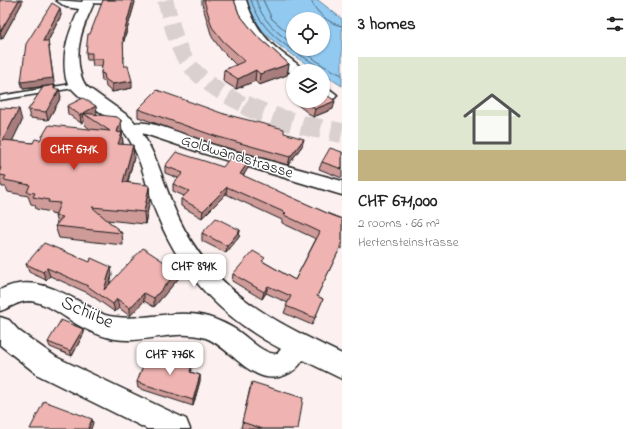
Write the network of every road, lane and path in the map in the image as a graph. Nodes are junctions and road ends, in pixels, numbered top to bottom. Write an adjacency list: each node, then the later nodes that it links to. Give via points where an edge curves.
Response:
1 (62, 0): 3 (street, via 70,4)
2 (240, 0): 5 (street, via 248,25 256,37)
3 (88, 2): 4 (lane); 6 (street, via 72,47 72,68)
4 (114, 2)
5 (288, 64)
6 (77, 85): 7 (lane); 8 (street)
7 (0, 98)
8 (132, 129): 9 (street, Goldwandstrasse, via 140,127 152,130); 12 (street, via 145,150 173,229 206,277 244,313)
9 (342, 188)
10 (0, 301): 12 (street, Schiibe, via 7,295 18,292 53,298 95,321 114,328 195,324 234,342 262,365 277,367 287,362)
11 (0, 328): 14 (street, via 10,339 47,366)
12 (298, 345): 13 (street)
13 (342, 367)
14 (176, 429)

